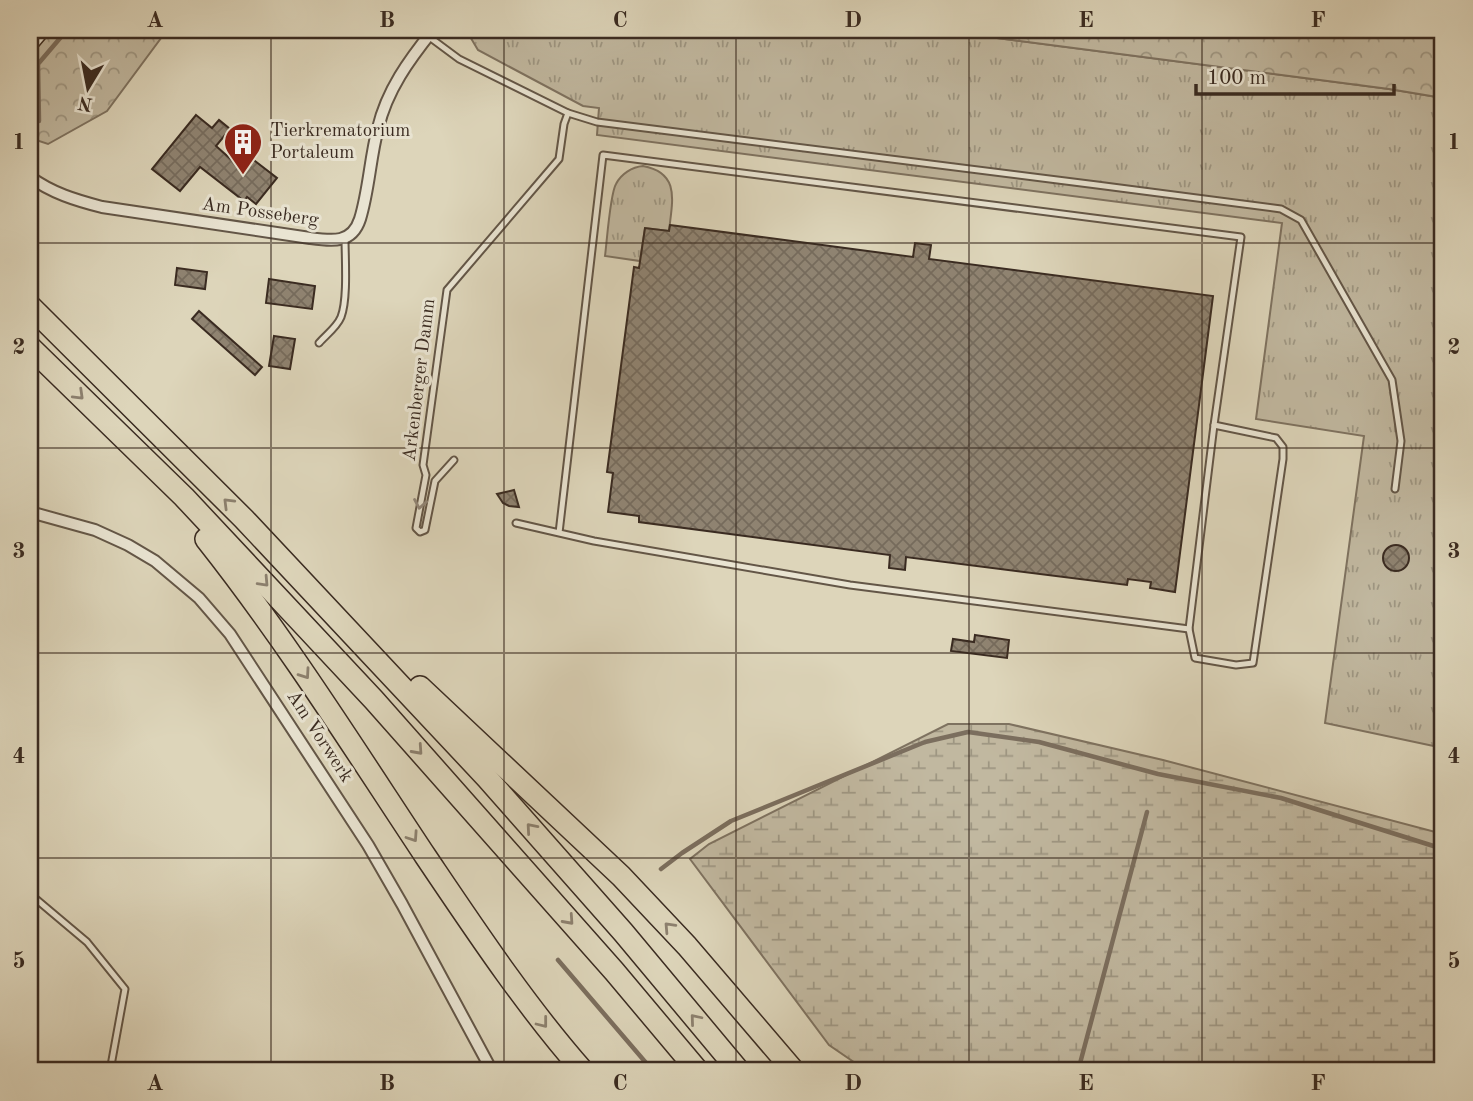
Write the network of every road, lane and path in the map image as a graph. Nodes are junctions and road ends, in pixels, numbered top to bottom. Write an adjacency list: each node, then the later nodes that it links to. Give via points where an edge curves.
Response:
1 (41, 30): 3 (main road)
2 (431, 33): 4 (lane, via 459,59); 8 (street, via 386,102 358,228)
3 (30, 43)
4 (568, 113): 5 (lane); 14 (lane, via 597,122 1281,209 1301,220 1392,380 1401,441)
5 (559, 159): 6 (lane); 13 (lane, Arkenberger Damm, one-way to 13, via 447,290 423,465 426,475 416,528 420,532 425,530 435,481)
6 (560, 170)
7 (30, 177): 8 (street, Am Posseberg, via 69,198 102,207 310,239)
8 (345, 238): 10 (lane, via 341,317)
9 (30, 306): 19 (highway, one-way to 9)
10 (319, 343)
11 (30, 347): 15 (highway, one-way to 15)
12 (1214, 425): 18 (lane, via 1241,237 603,155); 20 (lane); 20 (lane, via 1276,438 1283,447 1283,459 1252,663 1195,657)
13 (454, 460)
14 (1395, 489)
15 (184, 497): 24 (highway, one-way to 24, via 205,538 322,698 504,973); 25 (highway, one-way to 25, via 393,721)
16 (30, 512): 23 (street, Am Vorwerk, via 95,530 155,561 199,598 230,634 368,845)
17 (516, 523): 18 (lane)
18 (559, 533): 20 (lane, via 850,585)
19 (343, 623): 26 (highway, one-way to 19, via 487,778); 27 (highway, one-way to 19, via 621,876 417,685)
20 (1188, 629)
21 (30, 894): 22 (lane, via 87,943 125,989)
22 (110, 1071)
23 (492, 1071)
24 (583, 1071)
25 (698, 1071)
26 (739, 1071)
27 (794, 1071)

